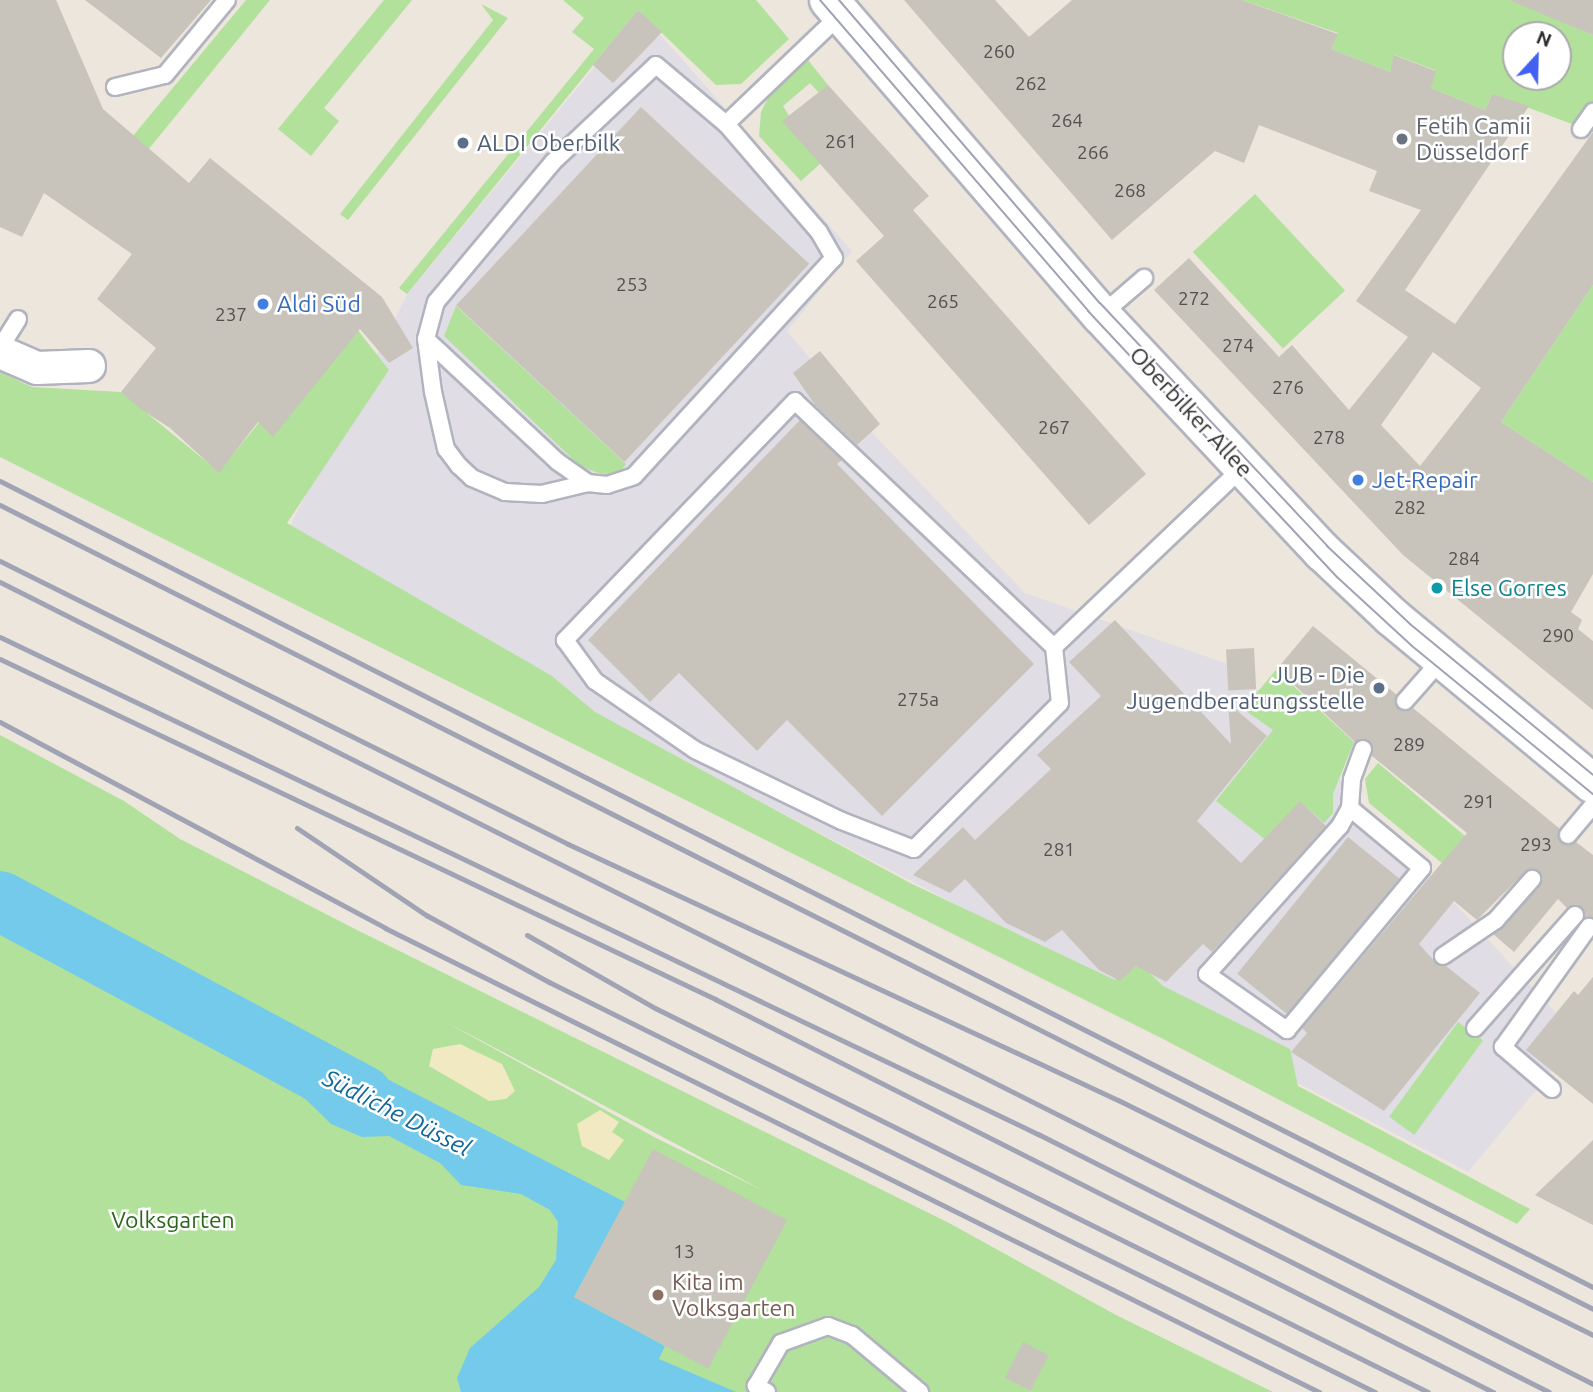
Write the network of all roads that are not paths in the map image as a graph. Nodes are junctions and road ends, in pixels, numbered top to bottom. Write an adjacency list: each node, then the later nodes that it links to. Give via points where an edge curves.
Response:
1 (224, 1): 3 (lane, via 165,75)
2 (835, 7): 5 (lane); 8 (main road, Oberbilker Allee)
3 (115, 87)
4 (1593, 112): 6 (lane)
5 (726, 124): 10 (lane, via 656,65 553,162 464,265 436,302); 14 (lane, via 819,232 834,258 634,476 607,485)
6 (1581, 129)
7 (1144, 278): 8 (lane)
8 (1101, 315): 13 (main road, Oberbilker Allee)
9 (18, 319): 11 (lane)
10 (426, 339): 14 (lane, via 558,462); 14 (lane, via 438,424 446,449 458,466 472,478 505,492 542,494)
11 (0, 350): 12 (street, via 37,368)
12 (89, 366)
13 (1243, 467): 15 (lane); 16 (main road, Oberbilker Allee, via 1323,552)
14 (588, 483)
15 (1054, 647): 15 (lane, via 1060,703 914,849 842,821 695,750 595,681 565,640 795,401)
16 (1442, 659): 17 (lane); 19 (main road, Oberbilker Allee)
17 (1405, 701)
18 (1363, 749): 21 (lane, via 1352,779)
19 (1593, 784)
20 (1593, 805): 22 (lane)
21 (1350, 808): 21 (lane, via 1422,868 1287,1030 1206,974 1340,826)
22 (1568, 835)
23 (1532, 879): 26 (lane, via 1496,920)
24 (1575, 915): 27 (lane)
25 (1589, 927): 28 (lane, via 1503,1047)
26 (1443, 956)
27 (1475, 1028)
28 (1552, 1089)
29 (767, 1392): 30 (lane, via 756,1386 781,1343 828,1326 852,1335)
30 (920, 1392)

